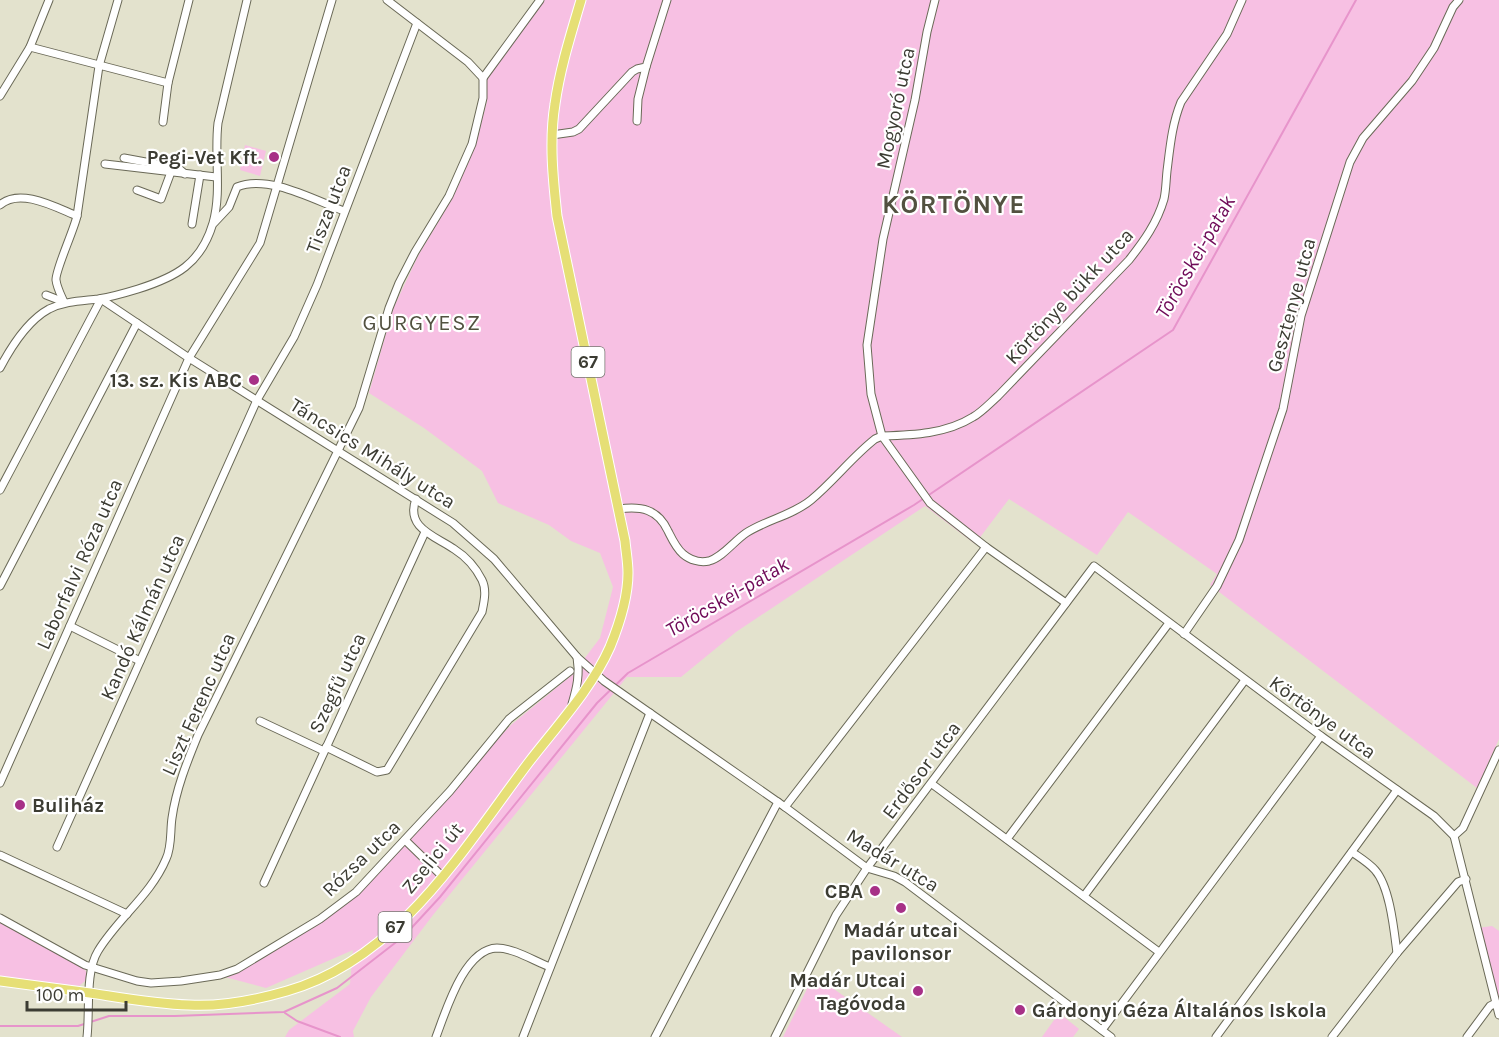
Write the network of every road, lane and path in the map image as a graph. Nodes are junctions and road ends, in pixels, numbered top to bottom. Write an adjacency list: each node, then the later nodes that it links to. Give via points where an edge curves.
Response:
1 (49, 0): 14 (street)
2 (118, 0): 15 (street)
3 (189, 0): 18 (street)
4 (247, 0): 28 (street, via 218,123)
5 (332, 0): 29 (street, Laborfalvi Róza utca)
6 (387, 0): 13 (street)
7 (540, 0): 17 (street)
8 (581, 0): 22 (main road, 67, via 561,67)
9 (667, 0): 16 (street)
10 (935, 0): 43 (street, Mogyoró utca, via 883,239 867,345 871,394)
11 (1242, 0): 43 (street, Körtönye bükk utca, via 1227,34 1176,114 1165,197 1146,240 975,416 929,433)
12 (1459, 0): 55 (street, Gesztenye utca, via 1412,81 1363,138 1350,162 1301,316 1283,409 1239,540 1217,586)
13 (417, 23): 17 (street); 32 (street, Tisza utca)
14 (30, 47): 15 (street); 19 (street)
15 (99, 66): 18 (street); 33 (street)
16 (646, 67): 20 (street); 22 (street, via 632,72 579,129)
17 (483, 78): 44 (street, Liszt Ferenc utca, via 483,99 472,144 449,196 399,283 362,399)
18 (168, 82): 21 (street)
19 (0, 96)
20 (637, 121)
21 (163, 122)
22 (552, 135): 47 (main road, 67, via 557,216)
23 (124, 158): 26 (street, via 178,168)
24 (105, 164): 25 (street)
25 (171, 172): 26 (street); 30 (street, via 161,199)
26 (185, 174): 27 (street)
27 (200, 175): 28 (street); 34 (street)
28 (216, 177): 35 (street)
29 (276, 185): 32 (street); 35 (street, via 237,187 229,207); 40 (street, Laborfalvi Róza utca, via 260,243)
30 (137, 190)
31 (0, 205): 33 (street, via 22,197)
32 (344, 211): 42 (street, Tisza utca, via 294,338)
33 (77, 216): 38 (street, via 56,275)
34 (192, 224)
35 (213, 224): 37 (street, via 196,258 172,277)
36 (46, 295): 38 (street)
37 (100, 299): 38 (street); 39 (street, Táncsics Mihály utca); 45 (street)
38 (64, 302): 41 (street, via 32,322)
39 (137, 323): 40 (street, Táncsics Mihály utca); 51 (street)
40 (189, 358): 42 (street, Táncsics Mihály utca); 54 (street, Laborfalvi Róza utca)
41 (0, 368)
42 (257, 400): 44 (street, Táncsics Mihály utca); 57 (street, Kandó Kálmán utca)
43 (882, 436): 47 (street, via 868,444 810,501 755,527 708,561 689,559 681,553 665,524 647,508); 49 (street, via 930,503)
44 (338, 450): 46 (street, Táncsics Mihály utca); 83 (street, Liszt Ferenc utca, via 182,773 168,856 155,881)
45 (0, 490)
46 (416, 499): 48 (street, via 414,516); 56 (street, Táncsics Mihály utca, via 453,523 494,559)
47 (619, 508): 59 (main road, 67, via 628,573 626,587 614,636)
48 (425, 532): 65 (street, Szegfű utca); 65 (street, via 456,550 473,566 483,582 482,612 387,770 377,772)
49 (986, 547): 52 (street); 71 (street)
50 (1094, 566): 52 (street, Erdősor utca); 53 (street, Körtönye utca)
51 (0, 586)
52 (1066, 603): 68 (street, Erdősor utca)
53 (1169, 623): 55 (street, Körtönye utca); 73 (street)
54 (70, 626): 57 (street); 67 (street, Laborfalvi Róza utca)
55 (1184, 634): 60 (street, Körtönye utca)
56 (577, 657): 59 (street, Táncsics Mihály utca); 61 (street, via 578,681)
57 (140, 661): 75 (street, Kandó Kálmán utca)
58 (570, 671): 74 (street, Rózsa utca, via 509,719)
59 (595, 674): 61 (main road, 67); 62 (street, Madár utca)
60 (1245, 680): 64 (street, Körtönye utca); 82 (street)
61 (572, 706): 79 (main road, Zselici út / 67)
62 (650, 713): 70 (street, Madár utca); 87 (street)
63 (260, 721): 65 (street)
64 (1321, 736): 69 (street, Körtönye utca); 85 (street)
65 (325, 749): 81 (street, Szegfű utca)
66 (1499, 750): 72 (street, via 1463,828)
67 (0, 783)
68 (932, 784): 73 (street); 78 (street, Erdősor utca)
69 (1397, 790): 72 (street, Körtönye utca, via 1434,816); 76 (street)
70 (778, 802): 71 (street, Madár utca); 97 (street)
71 (785, 807): 78 (street, Madár utca)
72 (1454, 836): 80 (street)
73 (1007, 839): 82 (street)
74 (405, 840): 79 (street); 88 (street, Rózsa utca, via 342,904 237,969 220,975 151,982)
75 (57, 847)
76 (1352, 852): 86 (street, via 1374,868 1381,879 1393,920); 100 (street)
77 (0, 855): 83 (street)
78 (867, 868): 93 (street, Madár utca, via 904,882); 98 (street, Erdősor utca, via 836,915)
79 (442, 876): 90 (main road, Zselici út / 67, via 422,901 374,946 327,975 288,991 241,1002 191,1006)
80 (1466, 879): 86 (street, via 1458,882); 91 (street)
81 (264, 883)
82 (1084, 896): 85 (street)
83 (127, 914): 88 (street, Liszt Ferenc utca, via 97,952)
84 (0, 918): 88 (street, Rózsa utca)
85 (1159, 952): 93 (street)
86 (1397, 953): 101 (street)
87 (550, 967): 95 (street, via 495,948 476,957 462,977); 96 (street)
88 (92, 968): 90 (street, Liszt Ferenc utca)
89 (0, 981): 90 (main road, Zselici út / 67)
90 (89, 993): 94 (street, Liszt Ferenc utca)
91 (1498, 1003): 92 (street); 102 (street, via 1490,1006)
92 (1499, 1015)
93 (1102, 1030): 99 (street, Madár utca)
94 (87, 1035)
95 (436, 1037)
96 (523, 1037)
97 (655, 1037)
98 (774, 1037)
99 (1111, 1037)
100 (1216, 1037)
101 (1332, 1037)
102 (1467, 1037)

